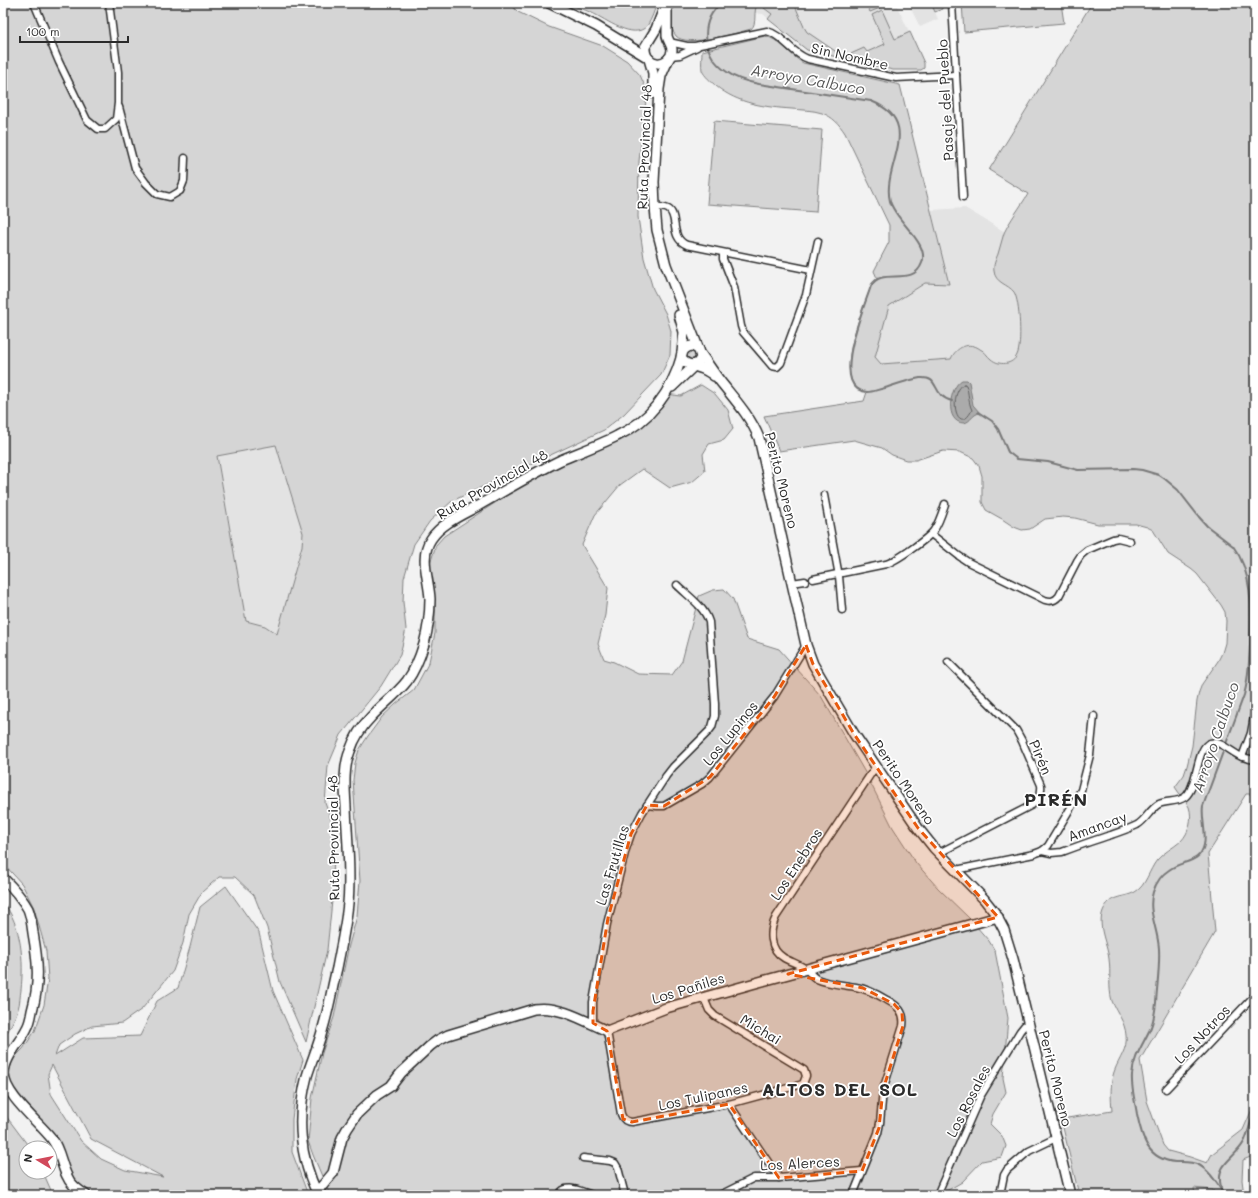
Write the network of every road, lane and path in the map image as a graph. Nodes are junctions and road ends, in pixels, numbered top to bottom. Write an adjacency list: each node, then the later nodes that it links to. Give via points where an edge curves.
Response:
1 (34, 3): 13 (street, via 87,120 98,129 105,129 116,119)
2 (109, 3): 13 (street, via 118,72)
3 (549, 3): 6 (main road)
4 (667, 3): 7 (main road, Ruta Provincial 48); 8 (main road, Ruta Provincial 48)
5 (952, 3): 12 (street, Pasaje del Pueblo)
6 (618, 38): 7 (main road, via 637,43); 11 (main road)
7 (650, 40): 8 (main road, via 660,37); 11 (main road, Ruta Provincial 48, via 645,47)
8 (668, 42): 9 (street, Sin Nombre, via 686,46); 10 (main road, Ruta Provincial 48, via 672,50)
9 (701, 45): 10 (street, Sin Nombre); 12 (street, Sin Nombre, via 767,31 775,34 799,55 808,59 896,78)
10 (670, 57): 11 (main road, via 659,64); 16 (main road, Ruta Provincial 48, via 661,76 659,89)
11 (648, 58): 16 (main road, Ruta Provincial 48, via 654,78 649,176)
12 (956, 76): 15 (street, Pasaje del Pueblo)
13 (118, 103): 14 (street, via 135,168 158,194 170,197 180,191 184,180)
14 (185, 158)
15 (963, 197)
16 (652, 207): 18 (street, via 671,212 676,235 683,244); 20 (main road, Ruta Provincial 48, via 653,231 659,259 683,328); 21 (main road, Ruta Provincial 48, via 666,265)
17 (818, 241): 19 (street)
18 (720, 252): 19 (street); 19 (street, via 735,291 743,332 775,368 781,363 806,295)
19 (812, 270)
20 (682, 354): 21 (main road, via 684,362); 21 (main road, via 689,347 696,347); 23 (main road, Ruta Provincial 48)
21 (697, 359): 22 (main road, Perito Moreno); 22 (main road, Perito Moreno); 23 (main road, Ruta Provincial 48)
22 (719, 380): 31 (main road, Perito Moreno, via 743,408 759,438)
23 (666, 394): 60 (main road, Ruta Provincial 48, via 651,412 631,428 561,460 449,522 431,539 425,562 430,614 415,669 392,698 361,730 346,764 348,903 326,1019 307,1079 300,1123 302,1151)
24 (824, 495): 28 (street)
25 (945, 504): 26 (street)
26 (931, 534): 27 (street, via 965,560 1051,601 1059,596 1084,552 1113,539); 28 (street, via 892,562)
27 (1130, 541)
28 (839, 574): 29 (street); 33 (street)
29 (813, 579)
30 (805, 581): 31 (street)
31 (792, 583): 34 (main road, Perito Moreno)
32 (677, 585): 41 (street, Las Frutillas, via 701,608 709,622 715,716 707,734 669,771)
33 (842, 610)
34 (806, 645): 40 (main road, Perito Moreno, via 815,668); 41 (street, Los Lupinos, via 774,697 710,777 664,806)
35 (948, 662): 43 (street, Pirén, via 1016,730 1041,789 1039,797 1032,805)
36 (1255, 711): 38 (street, via 1251,733)
37 (1094, 716): 42 (street, via 1090,755 1081,790 1052,840)
38 (1242, 757): 39 (street, Amancay); 42 (street, Amancay, via 1221,745 1211,743 1205,746 1190,790 1182,799 1159,804 1143,820 1130,828 1062,852)
39 (1255, 760)
40 (876, 766): 43 (main road, Perito Moreno); 47 (street, Los Enebros, via 773,925 772,941 776,952)
41 (647, 805): 50 (street, Las Frutillas, via 629,841 608,918 594,998)
42 (1042, 851): 44 (street)
43 (938, 853): 44 (main road, Perito Moreno)
44 (956, 870): 46 (main road, Perito Moreno)
45 (3, 878): 62 (main road, via 28,909 37,954 38,979 36,999 28,1028 7,1061 4,1074 8,1087 19,1104 56,1146 69,1180)
46 (998, 917): 47 (main road, Los Pañiles); 51 (main road, Perito Moreno, via 1010,950)
47 (806, 969): 49 (main road, Los Pañiles); 58 (street, via 818,980 858,987 877,994 897,1006 904,1017 883,1090 878,1133)
48 (1255, 995): 54 (street, Los Notros)
49 (704, 998): 52 (main road, Los Pañiles, via 666,1008); 53 (street, Michai, via 715,1016 801,1068)
50 (593, 1023): 52 (main road); 60 (main road, via 553,1009 534,1009 443,1038 430,1046 388,1088 357,1114 340,1143 333,1173)
51 (1028, 1024): 56 (main road, Perito Moreno); 67 (street, Los Rosales, via 1020,1031 980,1097)
52 (607, 1031): 55 (street, Los Tulipanes, via 621,1114 625,1120 632,1122)
53 (806, 1079): 55 (street, Los Tulipanes, via 801,1085)
54 (1166, 1089)
55 (729, 1104): 59 (street)
56 (1056, 1138): 68 (street, via 1029,1151 1007,1170); 69 (main road, Perito Moreno)
57 (583, 1158): 64 (street, via 615,1163)
58 (862, 1171): 59 (street, Los Alerces); 66 (street)
59 (779, 1178): 65 (street, Los Alerces, via 754,1178)
60 (318, 1194)
61 (559, 1194): 63 (street, via 567,1188)
62 (86, 1195)
63 (592, 1195)
64 (625, 1195)
65 (720, 1195)
66 (853, 1195)
67 (937, 1195)
68 (1000, 1195)
69 (1068, 1195)

